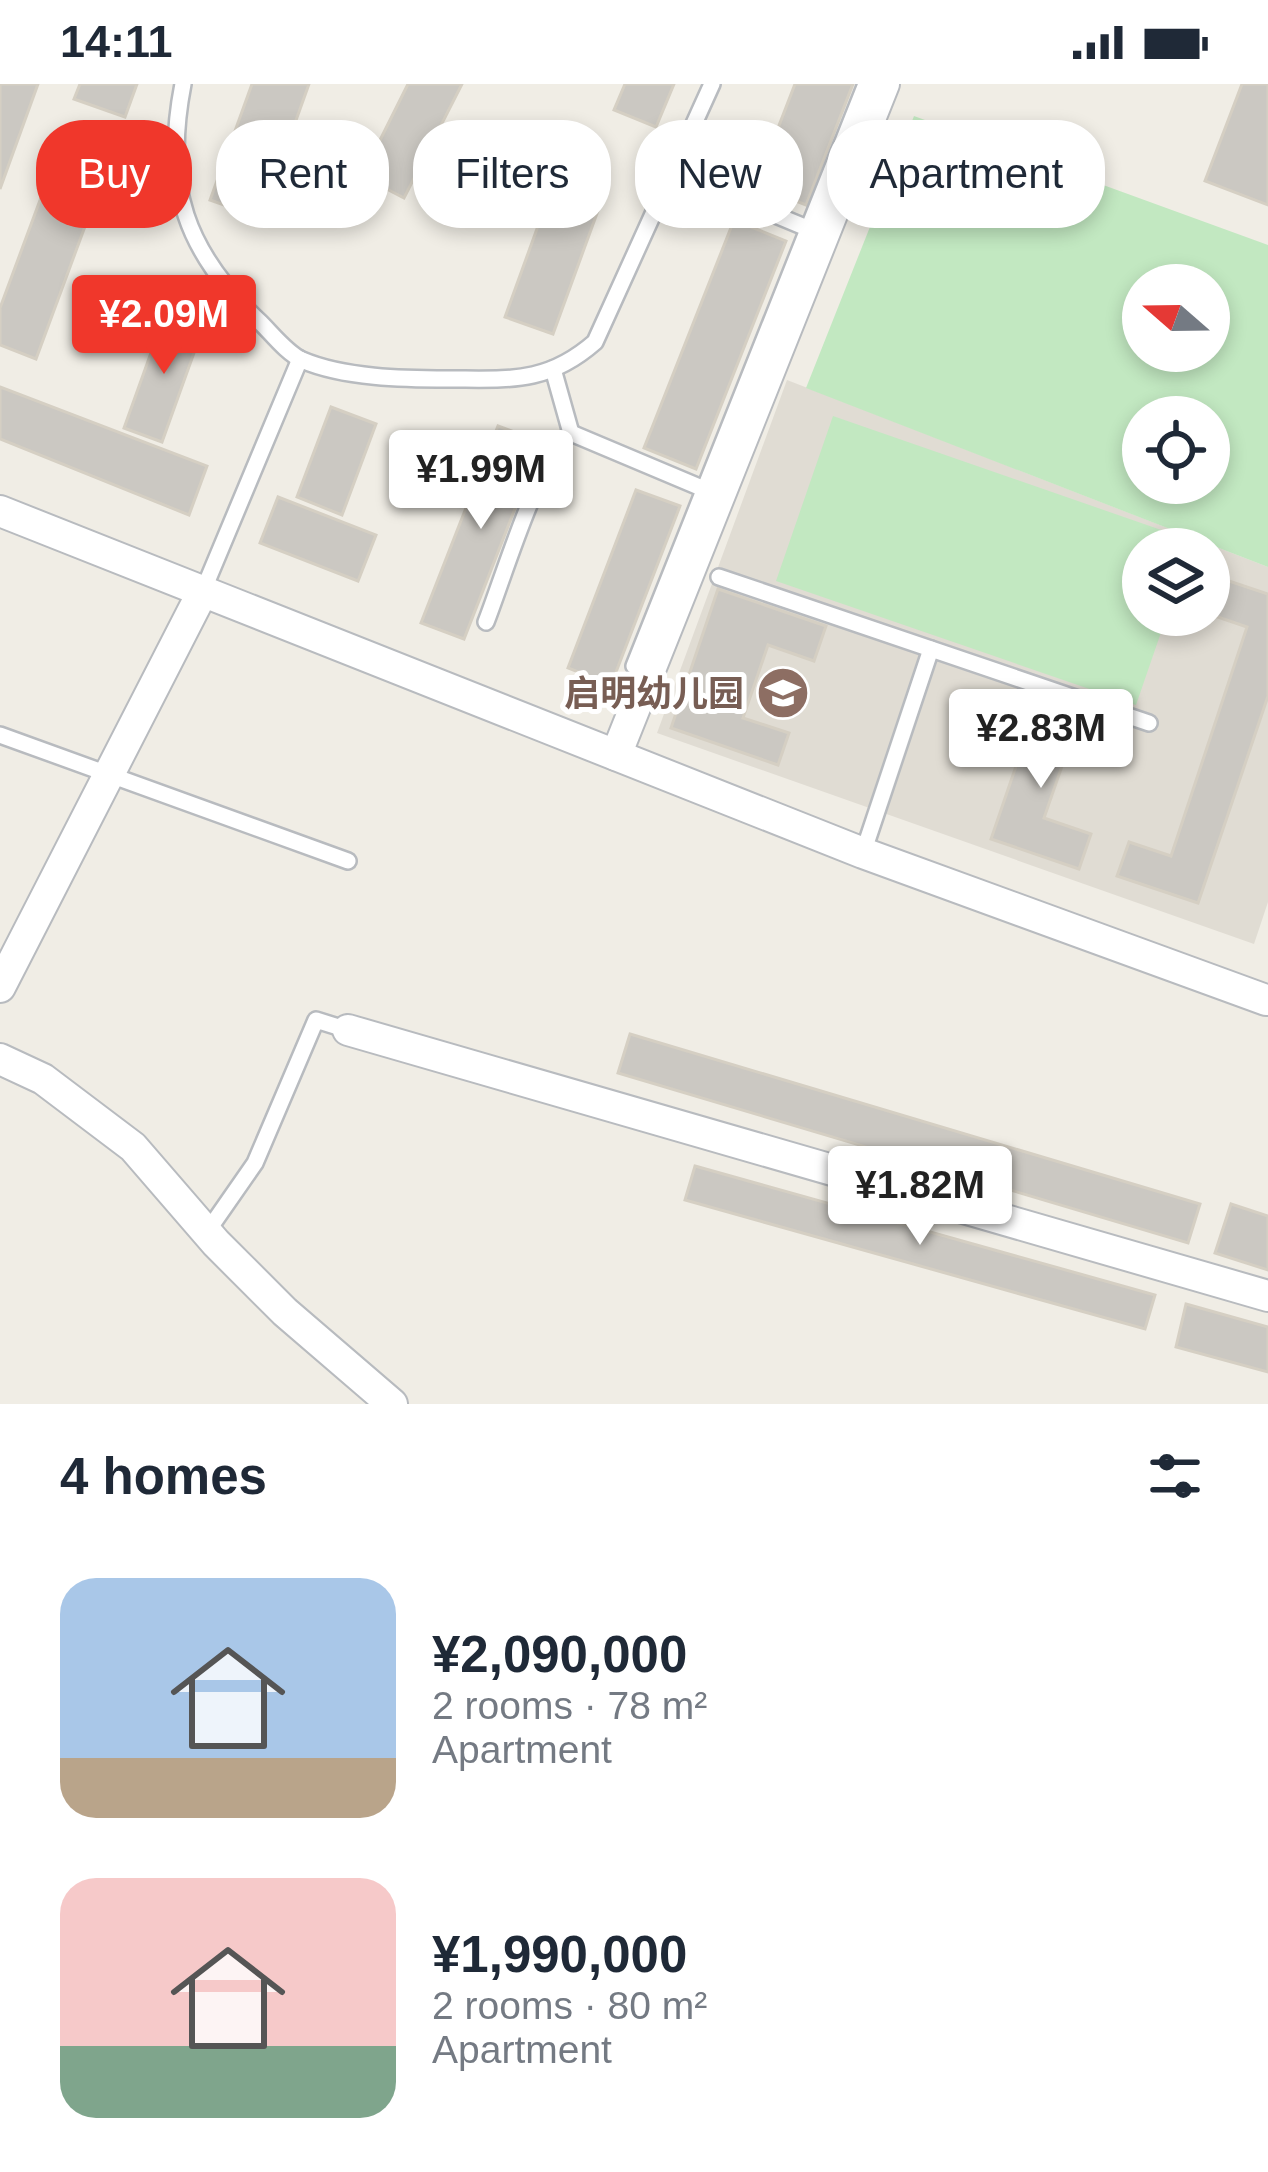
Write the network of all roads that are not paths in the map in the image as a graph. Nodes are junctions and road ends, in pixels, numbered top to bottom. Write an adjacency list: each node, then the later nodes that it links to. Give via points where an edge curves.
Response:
1 (183, 84): 9 (lane, via 174,129 178,192 196,248 232,297)
2 (712, 84): 5 (lane)
3 (866, 84): 8 (lane)
4 (884, 84): 21 (street)
5 (696, 120)
6 (803, 226): 8 (lane)
7 (647, 228): 10 (lane, via 595,342)
8 (807, 228): 12 (lane)
9 (300, 359): 10 (lane, via 440,379 517,379); 15 (lane)
10 (553, 370): 11 (lane)
11 (571, 433): 12 (lane); 16 (lane, via 547,466)
12 (704, 489): 18 (lane)
13 (0, 511): 15 (street)
14 (719, 577): 17 (lane)
15 (203, 591): 21 (street); 22 (street)
16 (486, 622)
17 (931, 650): 19 (lane); 23 (lane)
18 (634, 666)
19 (1148, 724)
20 (0, 735): 22 (lane)
21 (616, 755): 23 (street)
22 (109, 775): 24 (lane); 25 (street)
23 (863, 853): 26 (street)
24 (348, 861)
25 (0, 987)
26 (1266, 1000)
27 (348, 1030): 29 (lane, via 316,1020 255,1162); 30 (street)
28 (0, 1059): 29 (street, via 43,1079 133,1147)
29 (207, 1232): 31 (street)
30 (1268, 1296)
31 (392, 1404)

